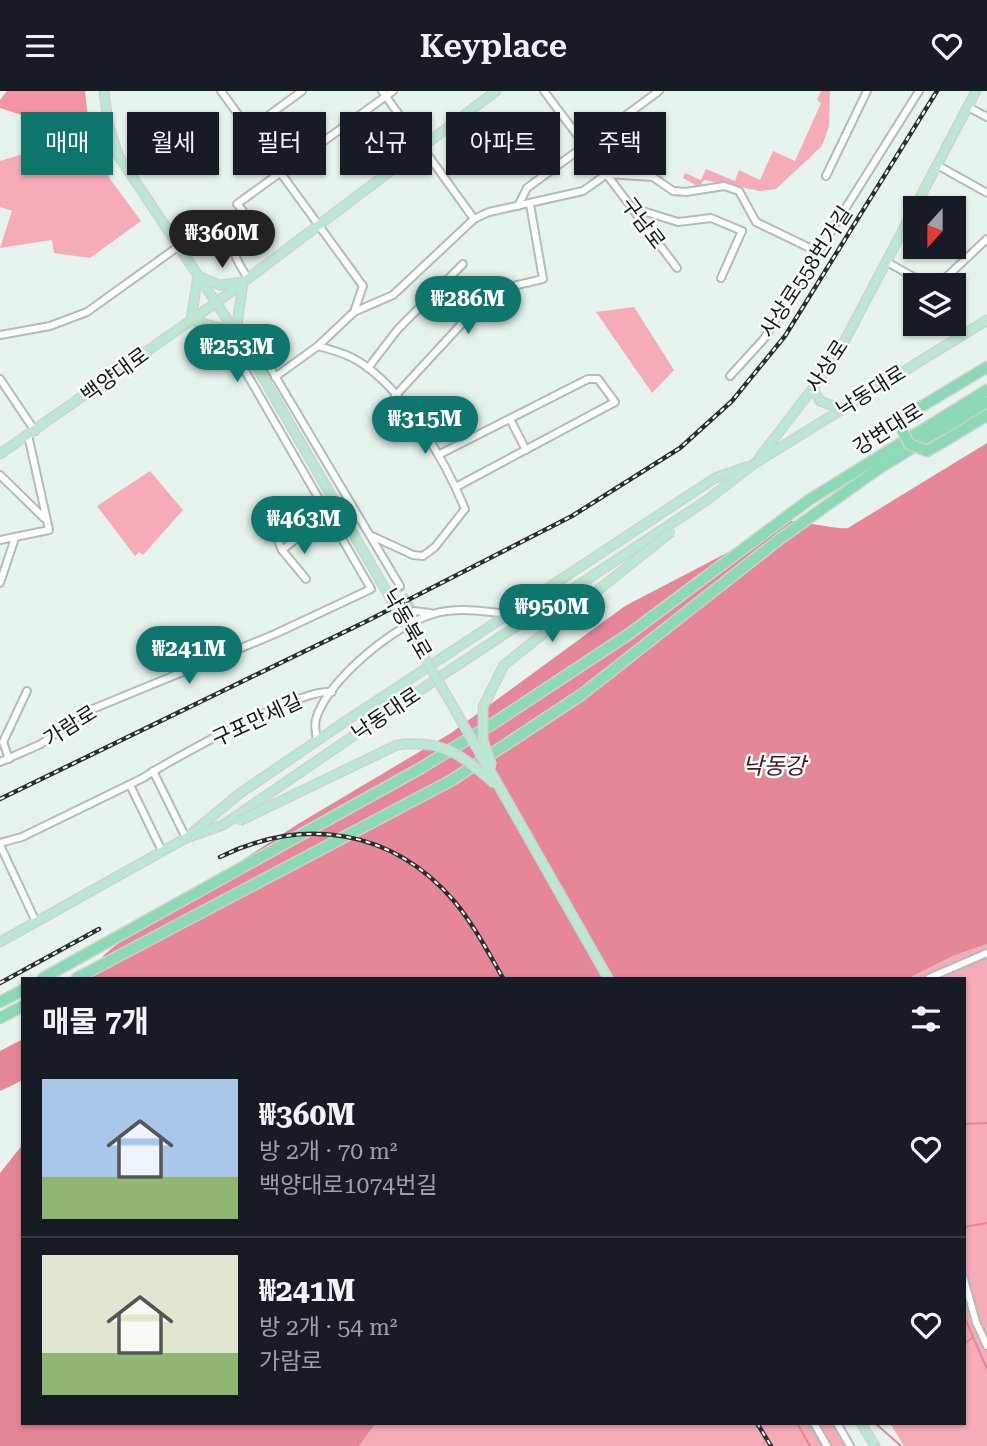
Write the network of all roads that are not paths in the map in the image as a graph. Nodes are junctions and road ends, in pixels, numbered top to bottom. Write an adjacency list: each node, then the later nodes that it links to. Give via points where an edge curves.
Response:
1 (104, 91): 40 (main road, 낙동북로, via 118,155)
2 (221, 91): 13 (street)
3 (302, 91): 14 (street)
4 (393, 91): 11 (street)
5 (496, 91): 20 (main road, 백양대로)
6 (544, 91): 18 (street, 구남로)
7 (659, 91): 16 (street)
8 (867, 91): 30 (street)
9 (919, 91): 41 (street, 사상로558번가길)
10 (976, 91): 12 (main road, 사상로)
11 (384, 94): 15 (street); 19 (street)
12 (968, 107): 17 (street); 23 (main road, 사상로)
13 (237, 112)
14 (273, 112)
15 (397, 112)
16 (630, 112)
17 (987, 117)
18 (574, 132)
19 (326, 138)
20 (432, 139)
21 (574, 153): 33 (street, via 527,188)
22 (432, 160): 35 (street)
23 (937, 165): 31 (street); 42 (main road, 사상로)
24 (278, 175): 49 (street, via 237,204 243,211 233,257)
25 (284, 175): 37 (street)
26 (384, 175): 37 (main road, 백양대로)
27 (606, 175): 32 (street, via 583,191)
28 (608, 175): 34 (street, 구남로)
29 (622, 175): 36 (street, via 653,177 673,191 724,186 739,191)
30 (826, 176)
31 (987, 193)
32 (530, 204): 33 (street); 66 (street, via 543,279 492,291)
33 (519, 206): 35 (street)
34 (631, 207): 38 (street, via 678,222 711,218); 44 (street, 구남로)
35 (474, 219): 51 (street, via 393,295)
36 (756, 222): 38 (street); 41 (street)
37 (321, 223): 49 (main road, 백양대로); 51 (street, via 363,286)
38 (741, 231): 48 (street)
39 (987, 239): 46 (street)
40 (179, 246): 47 (main road, 낙동북로); 56 (street, via 87,312 50,326)
41 (818, 252): 61 (street, 사상로558번가길, via 763,340)
42 (887, 262): 45 (street); 64 (main road, 사상로)
43 (463, 264): 60 (street, via 398,329)
44 (677, 268)
45 (907, 273)
46 (951, 273)
47 (198, 275): 49 (main road, via 220,285); 50 (main road, 낙동북로); 52 (main road)
48 (721, 278)
49 (246, 280): 50 (main road, 백양대로); 54 (main road)
50 (217, 302): 52 (main road, 백양대로); 54 (main road, 낙동북로)
51 (354, 312): 58 (street)
52 (191, 320): 54 (main road); 71 (main road, 백양대로)
53 (987, 320): 55 (main road, 낙동대로)
54 (236, 331): 62 (street, via 253,339); 78 (street, via 233,350); 96 (main road, 낙동북로, bridge)
55 (966, 333)
56 (0, 335)
57 (960, 336): 68 (main road, 낙동대로)
58 (318, 346): 60 (street); 62 (street)
59 (987, 367): 69 (highway, bridge, via 914,411 904,420 903,431 909,444 927,451)
60 (368, 368): 66 (street)
61 (730, 376)
62 (275, 377): 81 (street)
63 (0, 379): 71 (street)
64 (813, 389): 68 (main road, via 820,401); 75 (main road, 사상로)
65 (987, 390): 103 (highway, 강변대로, bridge, via 808,500 629,634 497,721)
66 (395, 395): 74 (street)
67 (987, 402): 104 (highway, 강변대로, bridge, via 878,469 581,695 452,780)
68 (842, 409): 75 (main road, 낙동대로)
69 (987, 415)
70 (510, 419): 72 (street); 72 (street, via 594,378 615,402); 74 (street)
71 (31, 433): 73 (main road, 백양대로); 79 (street)
72 (526, 450): 77 (street)
73 (0, 454)
74 (440, 454): 77 (street)
75 (755, 463): 88 (main road, 낙동대로, via 715,478); 96 (main road, bridge, via 504,665 483,707 483,740); 97 (main road, 낙동대로, via 707,500 223,825)
76 (0, 475): 79 (street)
77 (456, 487): 81 (street, via 465,509 423,556)
78 (328, 514): 84 (street); 92 (street, 가람로, via 371,589 83,713 41,744)
79 (45, 519): 82 (street, via 49,530)
80 (273, 528): 84 (street)
81 (370, 535): 87 (street)
82 (15, 538): 83 (street); 86 (street)
83 (0, 540)
84 (282, 550): 85 (street)
85 (306, 579)
86 (0, 583)
87 (400, 586)
88 (508, 614): 90 (street, 구포만세길, via 414,611 410,623 365,656); 91 (main road, 낙동대로)
89 (27, 691): 92 (street, via 3,742)
90 (332, 692): 91 (street, via 317,717); 94 (street, 구포만세길, via 311,694 272,711)
91 (317, 740): 97 (main road, 낙동대로)
92 (9, 759): 93 (street, 가람로)
93 (0, 762)
94 (153, 771): 95 (street, 구포만세길); 97 (street)
95 (130, 785): 98 (street, 구포만세길); 99 (street)
96 (500, 788): 97 (main road, bridge, via 451,749 417,742 397,745 239,821); 105 (main road, 낙동북로)
97 (186, 838): 99 (main road, 낙동대로)
98 (0, 844): 100 (street)
99 (162, 851): 100 (main road, 낙동대로)
100 (36, 922): 101 (main road, 낙동대로)
101 (0, 942)
102 (987, 953): 106 (street)
103 (45, 977)
104 (80, 977)
105 (607, 977)
106 (931, 977)
107 (21, 991): 108 (highway)
108 (0, 1002)
109 (21, 1007): 110 (highway)
110 (0, 1018)
111 (966, 1286): 112 (street)
112 (986, 1341)
113 (815, 1425): 116 (street)
114 (837, 1425): 117 (street)
115 (863, 1425): 118 (main road)
116 (827, 1446)
117 (850, 1446)
118 (875, 1446)

